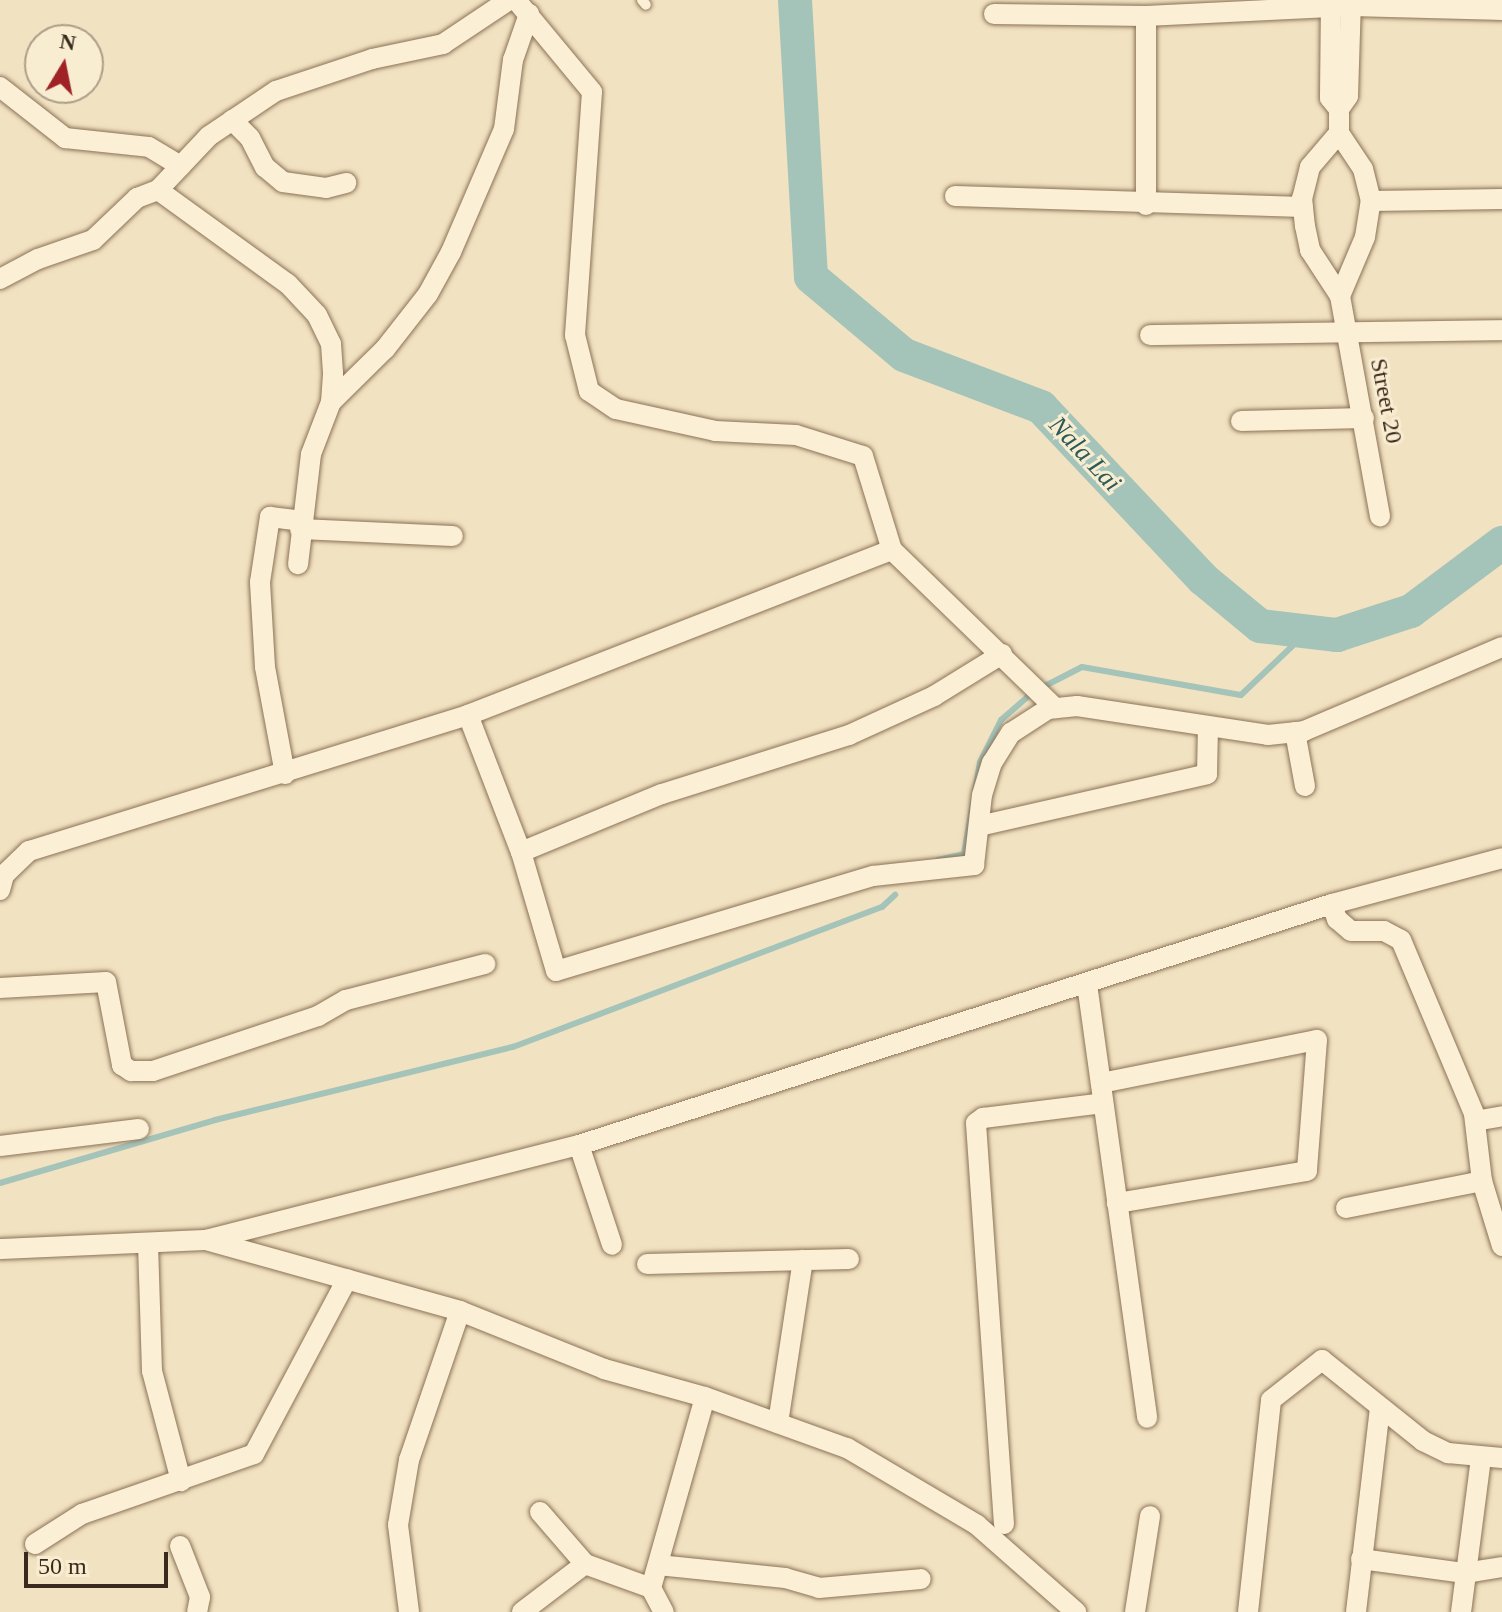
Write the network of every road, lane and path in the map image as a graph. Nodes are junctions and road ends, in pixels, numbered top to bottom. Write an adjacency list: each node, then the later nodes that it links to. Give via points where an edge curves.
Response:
1 (509, 0): 8 (street, via 443,44 372,59 276,91)
2 (1341, 3): 4 (street); 6 (street); 9 (street, via 1348,96 1339,109)
3 (522, 7): 23 (street, via 504,129 451,252 428,294 385,349); 29 (street, via 592,92 575,335 589,391 616,409 715,431 796,435 863,456)
4 (1502, 10)
5 (994, 14): 6 (street)
6 (1146, 16): 16 (street)
7 (0, 87): 10 (street, via 65,138 149,147)
8 (232, 120): 10 (street); 11 (street, via 250,138 265,167 283,182 326,188)
9 (1339, 133): 15 (street, via 1363,169); 17 (street, Street 20, via 1310,167)
10 (181, 166): 12 (street)
11 (346, 183)
12 (158, 190): 18 (street, via 137,198 93,240); 23 (street, via 288,284 317,315 331,344)
13 (955, 196): 16 (street)
14 (1502, 199): 15 (street)
15 (1371, 201): 19 (street, via 1365,237)
16 (1146, 205): 17 (street)
17 (1303, 207): 19 (street, Street 20, via 1310,250)
18 (0, 279)
19 (1340, 296): 21 (street, Street 20)
20 (1502, 330): 21 (street)
21 (1346, 334): 22 (street); 24 (street, Street 20)
22 (1150, 335)
23 (331, 402): 27 (street, via 311,454)
24 (1364, 418): 25 (street); 26 (street, Street 20)
25 (1241, 421)
26 (1380, 516)
27 (301, 525): 28 (street); 30 (street); 37 (street, via 270,517 260,582 265,667)
28 (453, 536)
29 (892, 550): 32 (street); 34 (street)
30 (298, 564)
31 (1502, 647): 36 (street)
32 (1002, 654): 33 (street); 40 (street, via 934,696 849,735 662,794)
33 (1055, 708): 35 (street, via 1077,706); 39 (street, via 1022,724 1001,746 982,795)
34 (468, 715): 37 (street); 40 (street)
35 (1208, 727): 36 (street, via 1268,735); 39 (street, via 1207,774)
36 (1295, 732): 38 (street)
37 (285, 774): 42 (street, via 29,851 4,875)
38 (1305, 786)
39 (979, 826): 40 (street, via 974,865 873,876 556,971)
40 (521, 852)
41 (1502, 858): 43 (street)
42 (0, 890)
43 (1332, 904): 45 (street); 49 (street, via 1337,919 1351,931 1384,931 1401,940)
44 (485, 964): 46 (street, via 346,1000 318,1016 153,1071 131,1071 122,1065 106,982)
45 (1087, 984): 47 (street); 51 (street)
46 (0, 988)
47 (1102, 1093): 54 (street); 54 (street, via 1317,1040 1307,1171); 75 (street, via 976,1123)
48 (1502, 1116): 49 (street)
49 (1475, 1121): 53 (street)
50 (139, 1129): 52 (street)
51 (579, 1145): 56 (street); 58 (street)
52 (0, 1146)
53 (1482, 1181): 55 (street); 59 (street)
54 (1117, 1203): 68 (street)
55 (1346, 1208)
56 (206, 1240): 57 (street); 64 (street)
57 (148, 1244): 60 (street); 72 (street, via 152,1371)
58 (612, 1245)
59 (1502, 1246)
60 (0, 1249)
61 (849, 1259): 62 (street)
62 (803, 1260): 63 (street); 69 (street)
63 (647, 1264)
64 (347, 1279): 65 (street); 72 (street, via 254,1454)
65 (460, 1311): 66 (street, via 604,1369); 86 (street, via 409,1460 398,1525)
66 (705, 1397): 69 (street); 80 (street)
67 (1380, 1409): 70 (street, via 1448,1453); 78 (street); 91 (street, via 1322,1360 1271,1400)
68 (1147, 1418)
69 (778, 1423): 89 (street, via 847,1448 977,1525)
70 (1481, 1458): 71 (street); 82 (street)
71 (1502, 1458)
72 (181, 1481): 76 (street, via 82,1514)
73 (540, 1512): 79 (street)
74 (1150, 1516): 90 (street)
75 (1004, 1524)
76 (35, 1544)
77 (180, 1546): 85 (street, via 200,1597)
78 (1361, 1559): 82 (street); 92 (street)
79 (585, 1564): 84 (street); 87 (street)
80 (658, 1565): 83 (street, via 785,1578 819,1588); 84 (street)
81 (1502, 1567): 82 (street)
82 (1465, 1573): 93 (street)
83 (921, 1579)
84 (651, 1588): 88 (street)
85 (197, 1612)
86 (409, 1612)
87 (522, 1612)
88 (664, 1612)
89 (1076, 1612)
90 (1135, 1612)
91 (1248, 1612)
92 (1356, 1612)
93 (1461, 1612)

